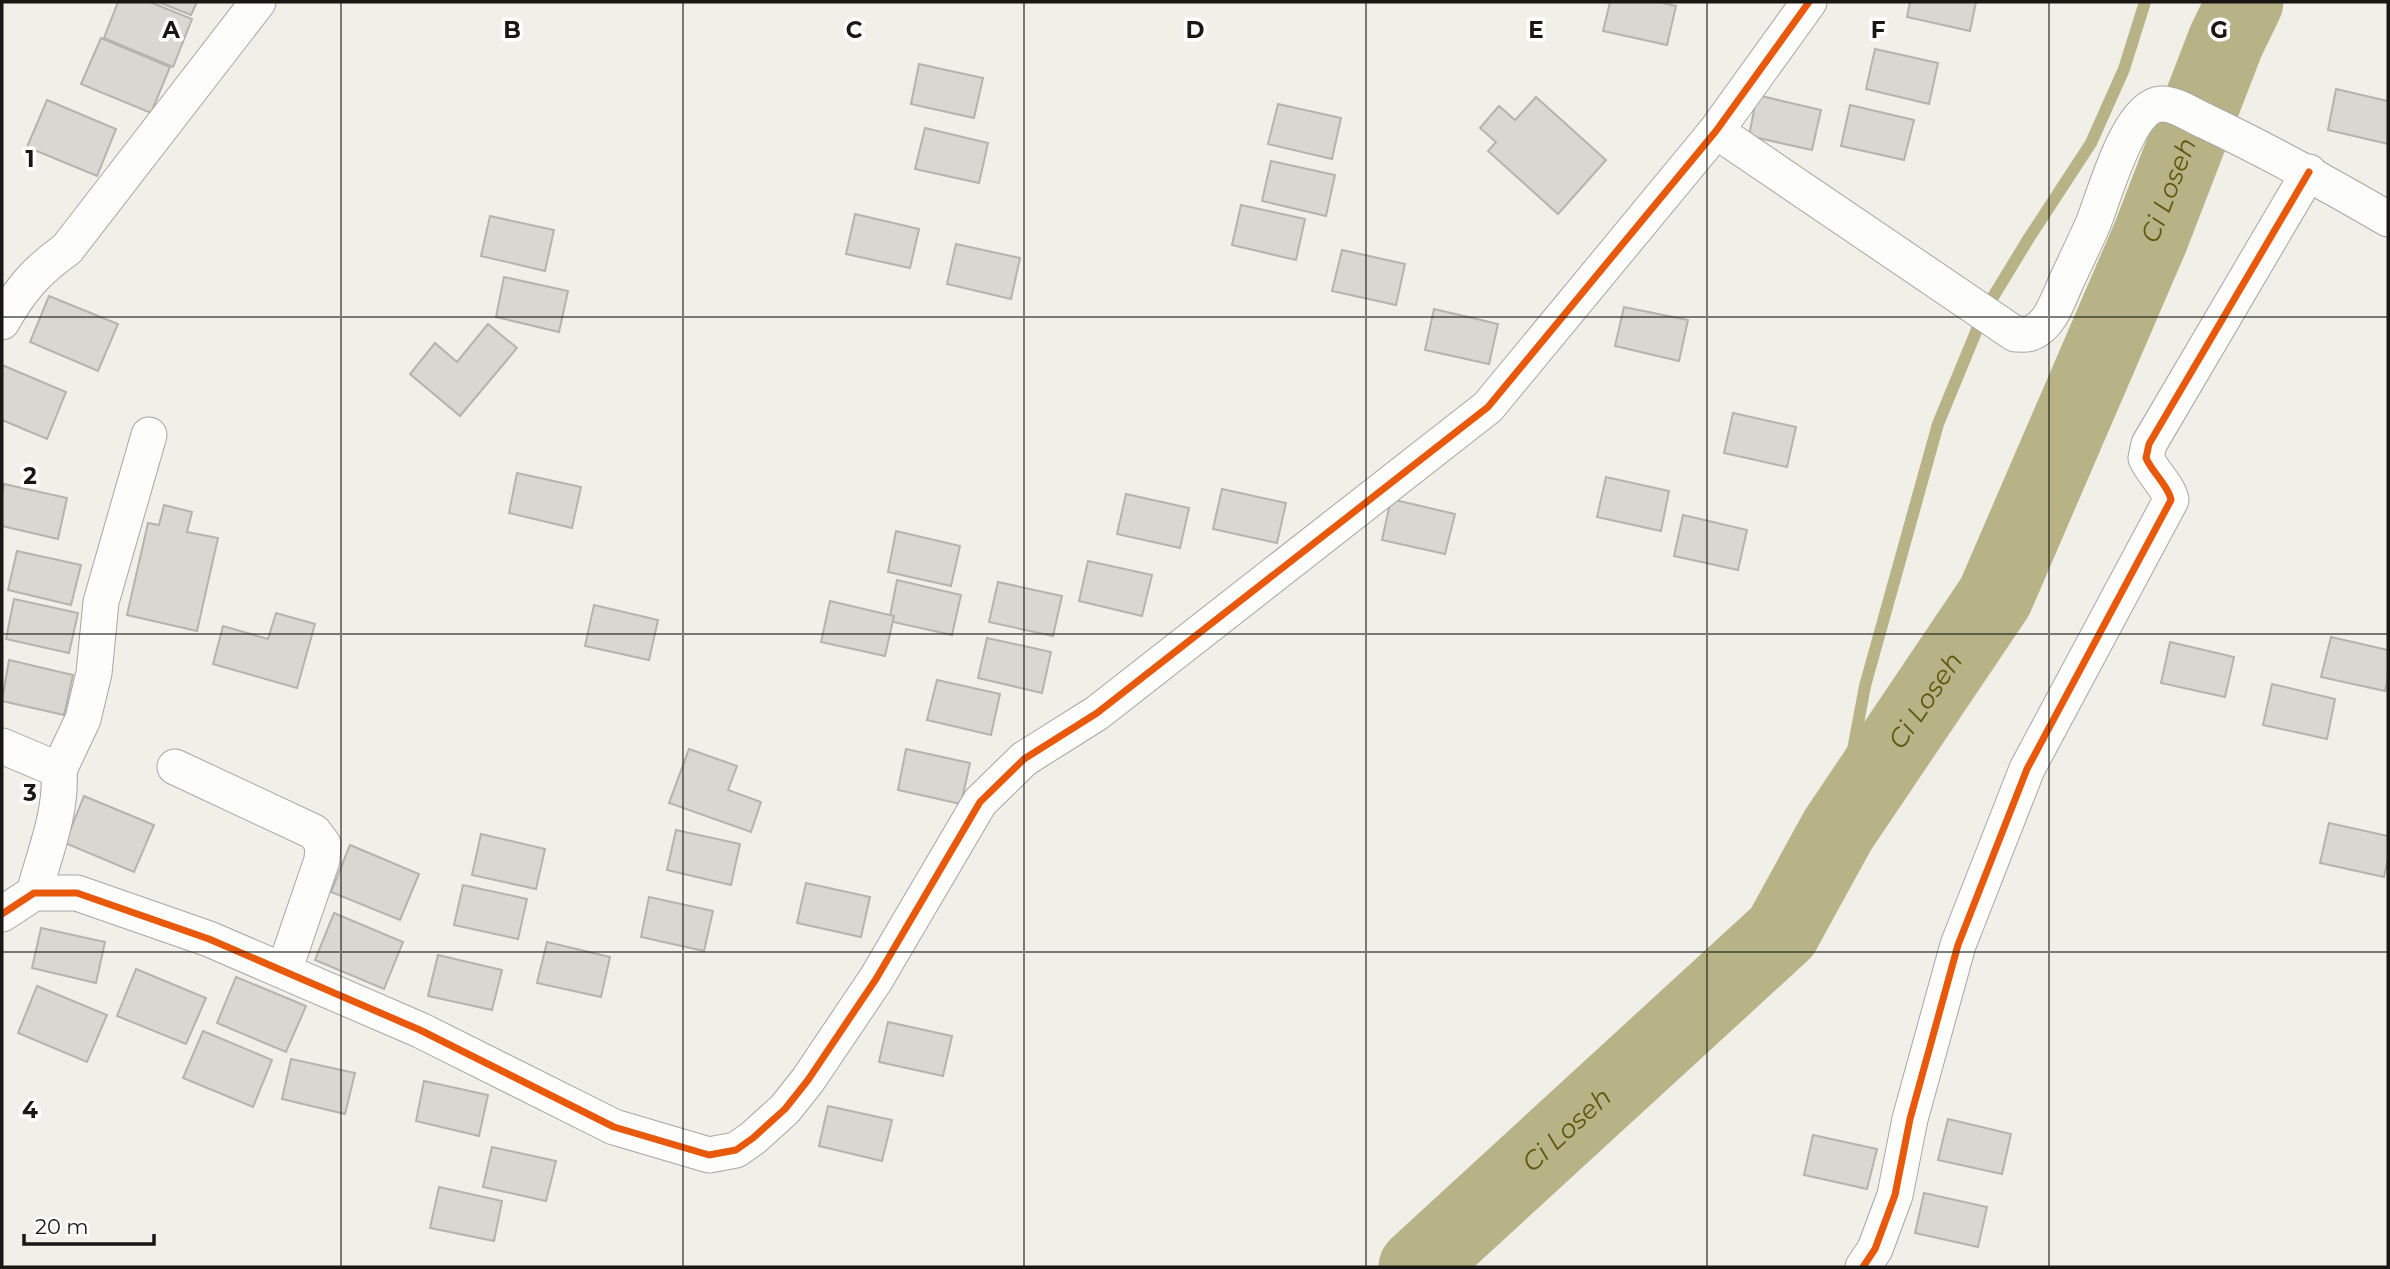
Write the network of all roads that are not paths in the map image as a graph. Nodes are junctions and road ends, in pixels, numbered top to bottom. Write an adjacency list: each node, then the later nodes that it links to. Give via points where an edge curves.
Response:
1 (258, 2): 6 (street, via 67,249 41,268)
2 (1809, 2): 3 (street)
3 (1716, 131): 4 (street, via 1973,307 2015,334 2029,335 2052,312 2126,138 2151,107 2174,107); 13 (street, via 1488,407 1097,713 1024,759 998,783 981,802 876,979 808,1080 785,1109 736,1150 709,1155 614,1127 420,1030)
4 (2309, 172): 5 (street); 14 (street, via 2149,444 2146,458 2171,500 2026,769 1958,945 1910,1119 1895,1195 1875,1249)
5 (2388, 219)
6 (2, 322)
7 (149, 435): 10 (street, via 102,602 83,719)
8 (2, 746): 10 (street)
9 (175, 767): 13 (street, via 314,832 323,844 322,860)
10 (59, 770): 11 (street, via 58,810)
11 (34, 893): 12 (street); 13 (street, via 78,893)
12 (2, 914)
13 (284, 971)
14 (1863, 1267)

